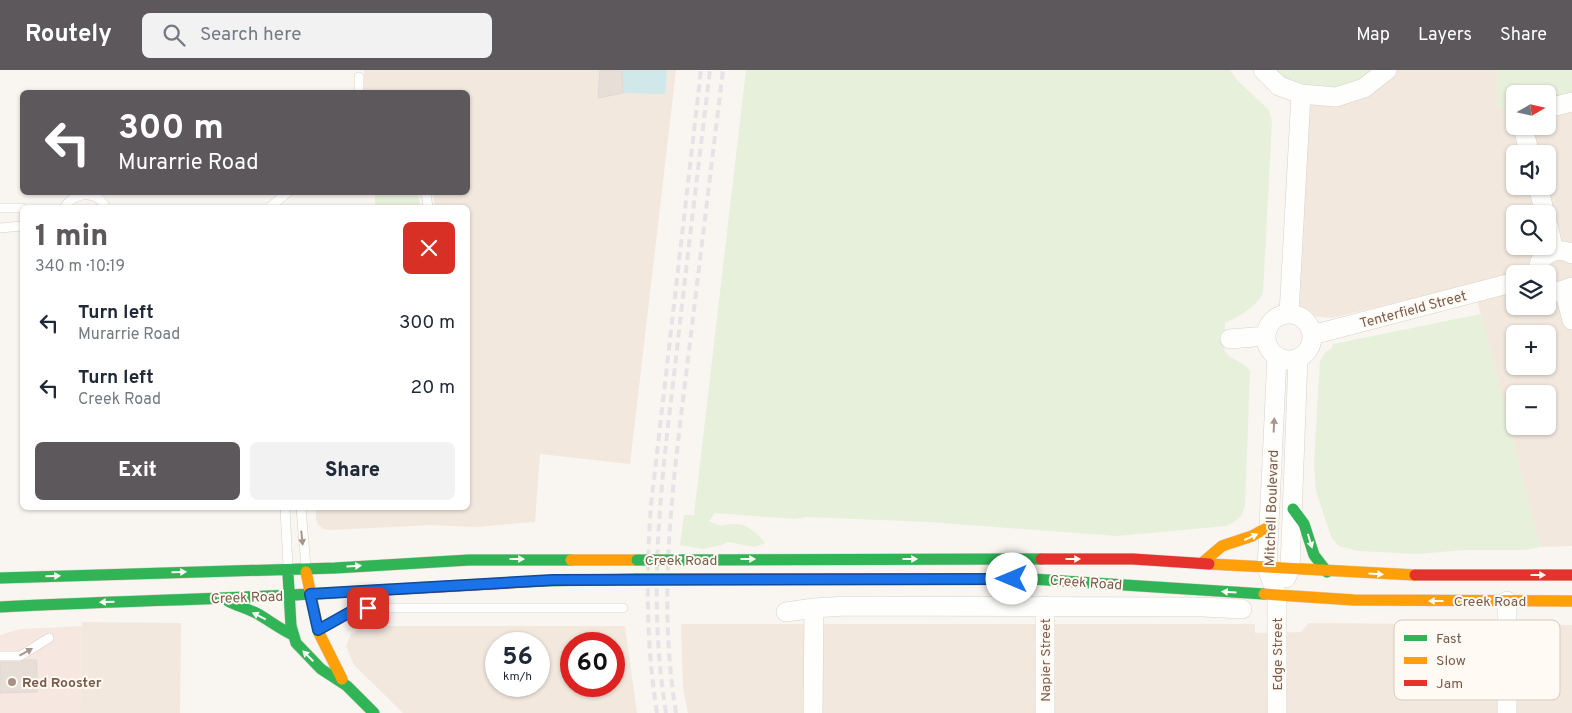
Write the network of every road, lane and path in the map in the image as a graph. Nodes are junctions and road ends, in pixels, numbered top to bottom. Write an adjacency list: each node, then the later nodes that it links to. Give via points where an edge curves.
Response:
1 (1262, 70): 5 (street, via 1279,86)
2 (1387, 70): 5 (street, via 1364,88 1336,97)
3 (359, 77): 4 (lane)
4 (359, 90)
5 (1301, 94): 23 (street)
6 (1572, 102): 7 (street)
7 (1556, 106)
8 (78, 195): 11 (lane)
9 (92, 195): 12 (lane)
10 (284, 195): 13 (lane)
11 (66, 205)
12 (104, 205)
13 (273, 205)
14 (0, 208): 15 (lane)
15 (20, 208)
16 (20, 226): 17 (lane)
17 (0, 228)
18 (1556, 240): 19 (street)
19 (1563, 253): 20 (street, via 1548,253)
20 (1540, 265)
21 (1506, 284): 25 (street, Tenterfield Street)
22 (1561, 288): 24 (street)
23 (1289, 314): 25 (street, via 1302,318 1311,328); 26 (street, via 1276,318)
24 (1572, 320)
25 (1312, 335): 29 (street, via 1309,349)
26 (1266, 336): 27 (street); 28 (street, via 1269,348)
27 (1230, 338)
28 (1278, 356): 29 (street, via 1292,360); 33 (street, Mitchell Boulevard, one-way to 28)
29 (1298, 358): 30 (street, Mitchell Boulevard)
30 (1293, 509): 38 (street, Mitchell Boulevard); 39 (main road, one-way to 39, via 1304,524 1314,555)
31 (285, 510): 35 (lane)
32 (300, 510): 36 (lane, one-way to 36)
33 (1270, 526): 34 (main road, one-way to 33, via 1222,546); 37 (street, Mitchell Boulevard)
34 (1202, 563): 36 (main road, Creek Road, one-way to 34, bridge, via 469,560 1133,559); 37 (main road, Creek Road)
35 (288, 568): 36 (main road, Creek Road); 41 (main road, Creek Road, one-way to 35); 43 (main road)
36 (306, 568): 42 (main road)
37 (1267, 568): 38 (main road, Creek Road); 44 (street, Mitchell Boulevard)
38 (1290, 569): 39 (main road, Creek Road); 44 (street, Mitchell Boulevard)
39 (1327, 572): 40 (main road, Creek Road, one-way to 40)
40 (1572, 575)
41 (1, 576)
42 (310, 594): 43 (main road, Creek Road); 44 (main road, Creek Road, one-way to 42, bridge, via 1032,579 637,579 509,582); 57 (main road)
43 (289, 596): 45 (main road, Creek Road); 58 (main road)
44 (1277, 596): 46 (main road, Creek Road, one-way to 44); 66 (street, Edge Street)
45 (224, 598): 48 (main road, Creek Road, one-way to 48); 58 (main road, one-way to 45)
46 (1507, 601): 47 (main road, Creek Road); 56 (street)
47 (1572, 601)
48 (32, 605): 50 (main road, Creek Road); 55 (main road)
49 (1045, 606): 52 (street, Creek Road); 53 (street, Creek Road); 65 (street, Napier Street)
50 (0, 607)
51 (623, 608): 57 (lane, via 368,608 352,611)
52 (814, 608): 54 (street, Creek Road); 64 (street)
53 (1242, 609)
54 (786, 612)
55 (0, 618)
56 (1507, 620)
57 (312, 633): 58 (lane); 61 (main road)
58 (293, 635): 61 (main road, one-way to 58, via 321,669 301,649)
59 (50, 638): 60 (lane, one-way to 59, via 20,656)
60 (0, 656)
61 (347, 686): 63 (main road)
62 (1507, 700): 67 (street)
63 (374, 713)
64 (813, 713)
65 (1045, 713)
66 (1277, 713)
67 (1507, 713)

